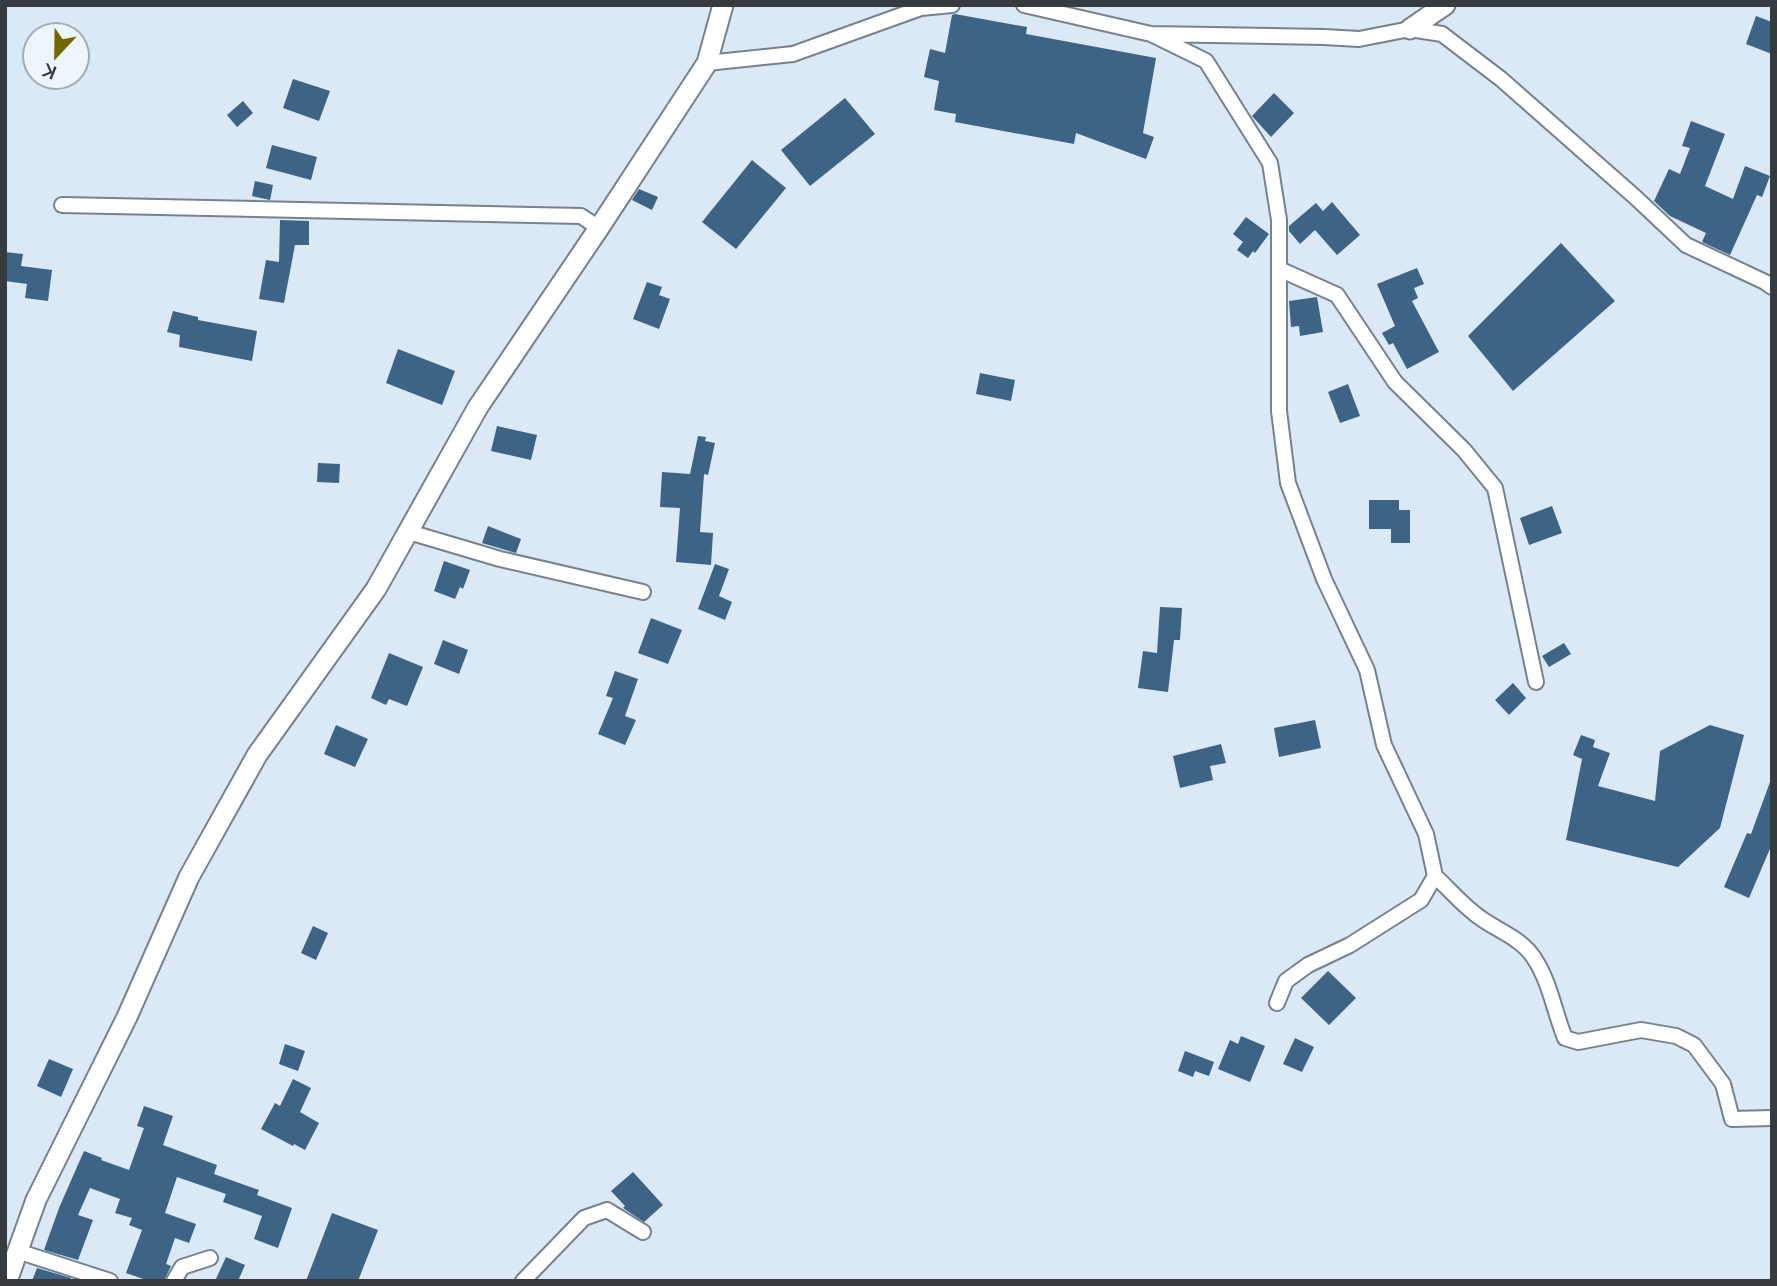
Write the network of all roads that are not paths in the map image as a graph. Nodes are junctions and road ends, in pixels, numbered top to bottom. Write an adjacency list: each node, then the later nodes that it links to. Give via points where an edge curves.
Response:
1 (723, 5): 7 (street)
2 (952, 5): 7 (street, via 921,8 793,54)
3 (1024, 5): 6 (street)
4 (1445, 5): 5 (street)
5 (1410, 29): 6 (street, via 1359,39); 11 (street, via 1442,34 1501,79 1686,245)
6 (1151, 34): 10 (street, via 1206,61 1270,163 1279,220)
7 (707, 62): 9 (street)
8 (62, 205): 9 (street, via 581,216)
9 (599, 228): 12 (street, via 478,407)
10 (1279, 269): 14 (street, via 1337,295 1395,382 1464,450 1495,488); 15 (street, via 1279,411 1288,483 1324,579 1367,670 1384,745 1426,834)
11 (1772, 287)
12 (409, 532): 13 (street, via 499,559); 19 (street, via 376,589 257,755 189,877 127,1017 36,1200)
13 (643, 592)
14 (1536, 682)
15 (1435, 876): 16 (street, via 1421,900 1286,981); 17 (street, via 1475,915 1507,933 1533,956 1548,985 1564,1038 1578,1042 1641,1030 1676,1036 1694,1045 1723,1083 1732,1119)
16 (1277, 1003)
17 (1772, 1118)
18 (643, 1232): 24 (street, via 607,1210 584,1218)
19 (17, 1251): 21 (street); 22 (street)
20 (210, 1258): 23 (street, via 182,1267)
21 (7, 1281)
22 (110, 1281)
23 (173, 1281)
24 (523, 1281)

